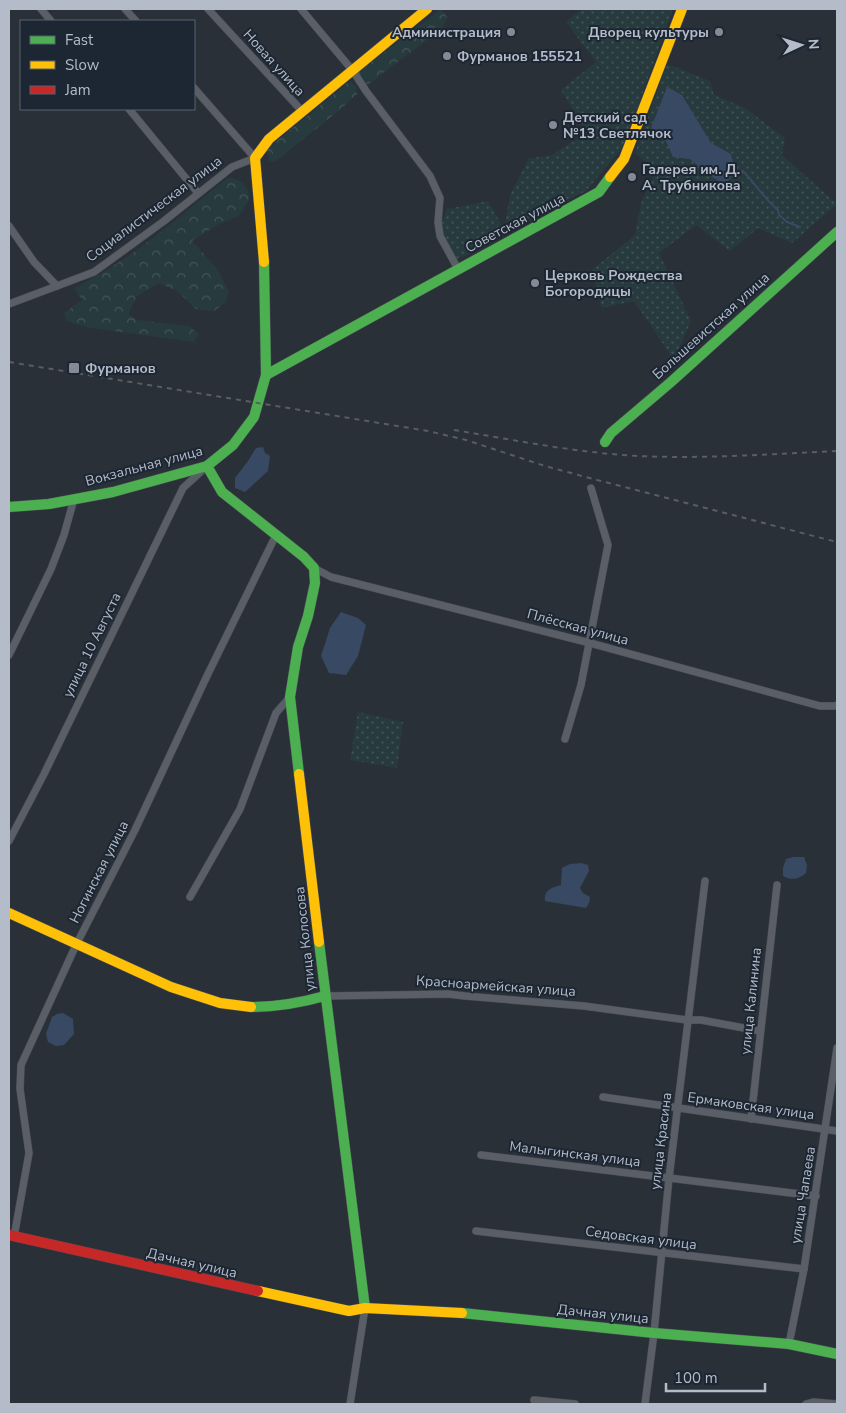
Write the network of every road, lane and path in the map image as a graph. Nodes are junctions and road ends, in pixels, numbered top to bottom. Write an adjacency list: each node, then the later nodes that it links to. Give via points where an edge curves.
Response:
1 (41, 9): 7 (street)
2 (126, 9): 8 (street)
3 (208, 9): 12 (street, Новая улица)
4 (301, 9): 9 (street)
5 (427, 9): 9 (main road)
6 (682, 9): 17 (main road, Советская улица, via 624,160 599,192)
7 (50, 20)
8 (135, 20)
9 (354, 71): 12 (main road); 17 (street, via 430,176 440,198 440,236)
10 (195, 89): 13 (street)
11 (130, 110): 14 (street)
12 (302, 111): 13 (main road, via 268,138)
13 (255, 158): 14 (street, Социалистическая улица, via 232,167); 20 (main road, Вокзальная улица, via 265,268)
14 (198, 193): 18 (street, Социалистическая улица, via 164,222 94,272)
15 (9, 226): 18 (street, via 34,262)
16 (837, 232): 21 (main road, Большевистская улица, via 611,433)
17 (458, 269): 20 (main road, Советская улица)
18 (57, 286): 19 (street, Социалистическая улица)
19 (9, 304)
20 (266, 375): 22 (main road, Вокзальная улица, via 254,417 233,445)
21 (605, 442)
22 (207, 466): 24 (main road, Вокзальная улица, via 113,492); 26 (main road, via 222,492); 33 (street, улица 10 Августа, via 183,488)
23 (591, 488): 28 (street, via 608,545)
24 (74, 499): 25 (main road, Вокзальная улица); 29 (street, via 51,569)
25 (9, 507)
26 (276, 535): 27 (main road, via 304,556); 38 (street, Ногинская улица)
27 (314, 568): 28 (street, Плёсская улица, via 331,577); 30 (main road, улица Колосова, via 315,584 298,647)
28 (590, 643): 31 (street, Плёсская улица, via 820,706); 32 (street)
29 (9, 654)
30 (290, 697): 36 (street, via 276,713 240,809); 39 (main road, улица Колосова)
31 (837, 705)
32 (565, 740)
33 (9, 841)
34 (705, 881): 40 (street, улица Красина)
35 (777, 886): 41 (street, улица Калинина)
36 (190, 898)
37 (9, 913): 38 (main road, Красноармейская улица)
38 (76, 945): 39 (main road, Красноармейская улица, via 174,989 226,1005 285,1007); 52 (street, Ногинская улица, via 21,1065 20,1088 29,1154)
39 (325, 996): 40 (street, Красноармейская улица, via 448,994 584,1006); 55 (main road, улица Колосова)
40 (687, 1020): 41 (street, Красноармейская улица); 44 (street, улица Красина)
41 (760, 1032): 45 (street, улица Калинина)
42 (837, 1048): 46 (street, улица Чапаева)
43 (603, 1098): 44 (street, Ермаковская улица)
44 (678, 1108): 45 (street, Ермаковская улица); 49 (street, улица Красина)
45 (751, 1120): 46 (street, Ермаковская улица)
46 (826, 1129): 47 (street, Ермаковская улица); 50 (street, улица Чапаева)
47 (837, 1131)
48 (481, 1155): 49 (street, Малыгинская улица)
49 (669, 1178): 50 (street, Малыгинская улица); 53 (street, улица Красина)
50 (816, 1196): 54 (street, улица Чапаева)
51 (476, 1231): 53 (street, Седовская улица)
52 (12, 1236): 55 (main road, Дачная улица, via 349,1311)
53 (662, 1253): 54 (street, Седовская улица); 56 (street, улица Красина)
54 (804, 1269): 57 (street, улица Чапаева)
55 (365, 1308): 56 (main road, Дачная улица, via 468,1313); 60 (street)
56 (654, 1333): 57 (main road, Дачная улица); 62 (street, улица Красина)
57 (789, 1344): 58 (main road, Дачная улица)
58 (837, 1354)
59 (534, 1400): 61 (street)
60 (350, 1404)
61 (575, 1404)
62 (645, 1404)
63 (806, 1404): 64 (street)
64 (837, 1404)

